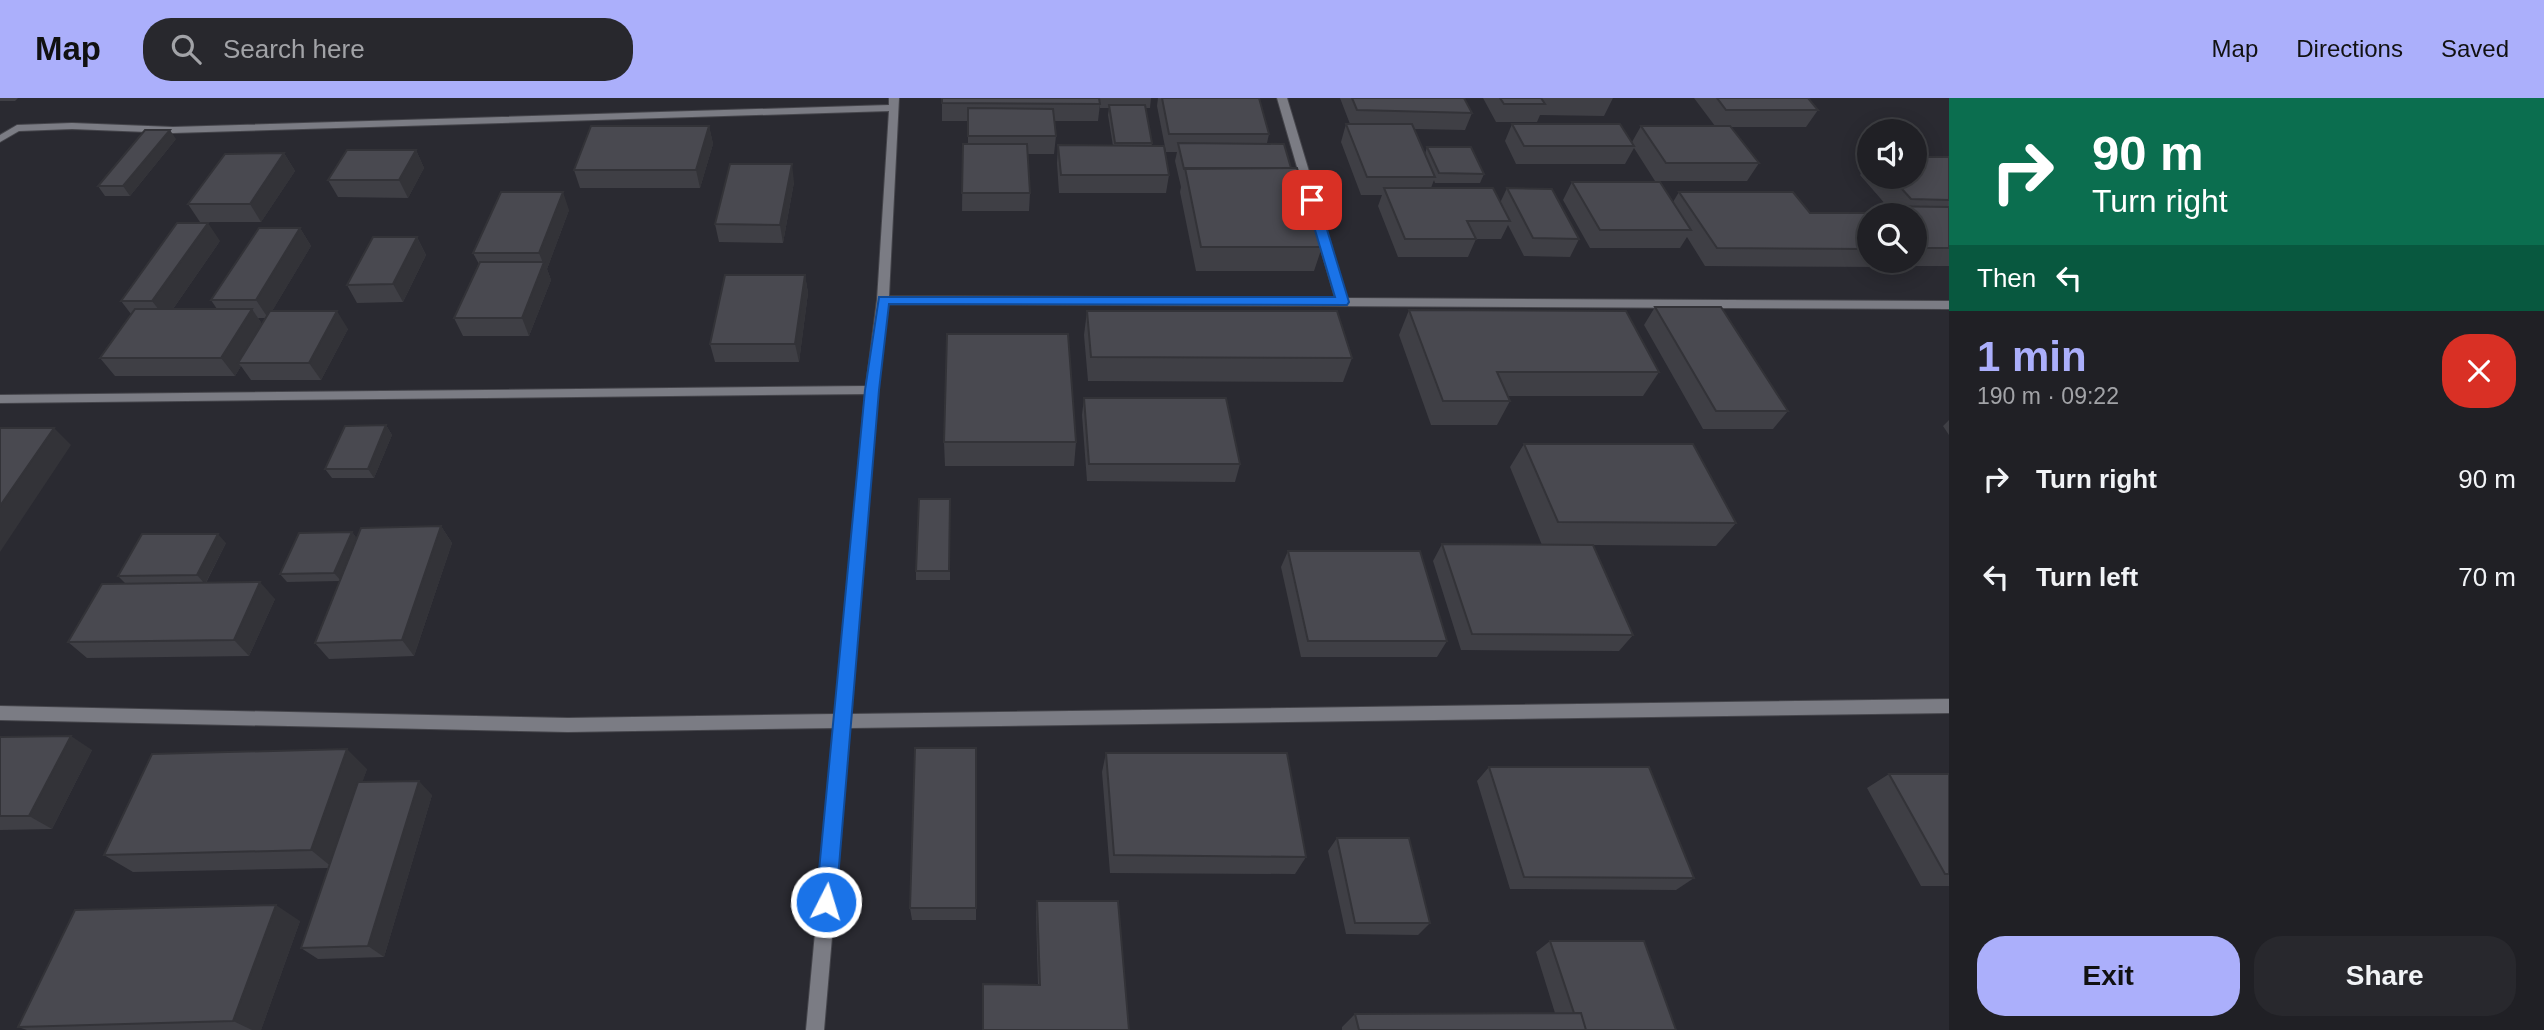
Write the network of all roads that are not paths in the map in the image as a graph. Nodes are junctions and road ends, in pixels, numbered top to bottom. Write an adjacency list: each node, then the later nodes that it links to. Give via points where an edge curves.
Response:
1 (1282, 98): 5 (street)
2 (893, 103): 3 (street, via 173,130 17,128); 4 (street)
3 (0, 139)
4 (883, 300): 5 (street); 7 (street)
5 (1342, 302): 6 (street)
6 (1949, 305)
7 (872, 390): 8 (street); 11 (street)
8 (0, 399)
9 (1949, 706): 11 (street)
10 (0, 713): 11 (street, via 568,726)
11 (842, 723): 12 (street)
12 (815, 1030)

